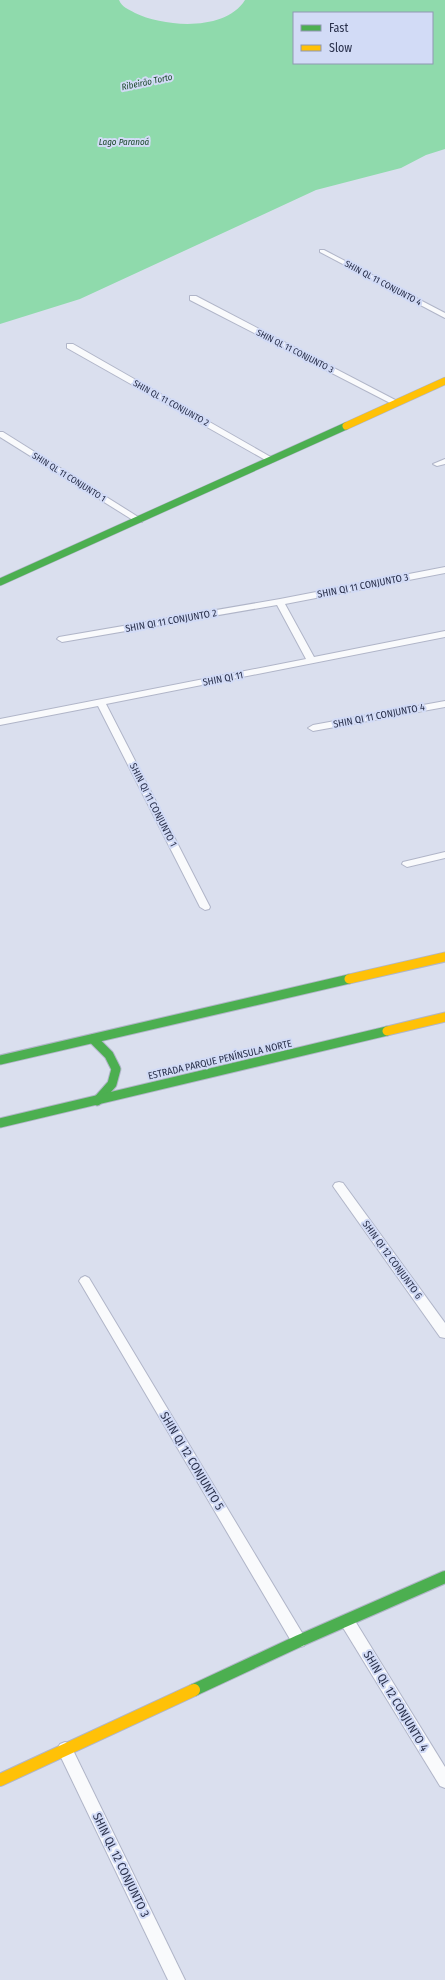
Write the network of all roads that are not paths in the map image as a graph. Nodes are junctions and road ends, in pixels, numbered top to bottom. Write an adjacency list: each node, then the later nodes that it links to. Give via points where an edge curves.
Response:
1 (322, 250): 3 (street, SHIN QL 11 CONJUNTO 4)
2 (193, 298): 6 (street, SHIN QL 11 CONJUNTO 3)
3 (445, 316)
4 (70, 346): 8 (street, SHIN QL 11 CONJUNTO 2)
5 (445, 381): 6 (street)
6 (397, 403): 8 (street)
7 (0, 434): 9 (street, SHIN QL 11 CONJUNTO 1)
8 (272, 460): 9 (street)
9 (139, 520): 11 (street)
10 (445, 570): 12 (street, SHIN QI 11 CONJUNTO 3)
11 (0, 582)
12 (280, 602): 14 (street, SHIN QI 11 CONJUNTO 2); 15 (street)
13 (445, 634): 15 (street, SHIN QI 11)
14 (62, 639)
15 (312, 661): 16 (street, SHIN QI 11)
16 (101, 703): 18 (street, SHIN QI 11); 22 (street, SHIN QI 11 CONJUNTO 1)
17 (445, 704): 19 (street, SHIN QI 11 CONJUNTO 4)
18 (0, 722)
19 (312, 728)
20 (445, 855): 21 (street)
21 (407, 864)
22 (205, 907)
23 (445, 957): 25 (street)
24 (445, 1017): 27 (street, ESTRADA PARQUE PENÍNSULA NORTE)
25 (92, 1039): 26 (street); 27 (street, via 113,1059 117,1071 113,1085)
26 (0, 1060)
27 (97, 1100): 28 (street, ESTRADA PARQUE PENÍNSULA NORTE)
28 (0, 1123)
29 (339, 1186): 31 (street, SHIN QI 12 CONJUNTO 6)
30 (85, 1281): 34 (street, SHIN QI 12 CONJUNTO 5)
31 (445, 1333)
32 (445, 1577): 33 (street)
33 (347, 1621): 34 (street); 37 (street, SHIN QL 12 CONJUNTO 4)
34 (299, 1641): 35 (street)
35 (65, 1749): 36 (street); 38 (street, SHIN QL 12 CONJUNTO 3)
36 (0, 1780)
37 (445, 1781)
38 (177, 1980)

